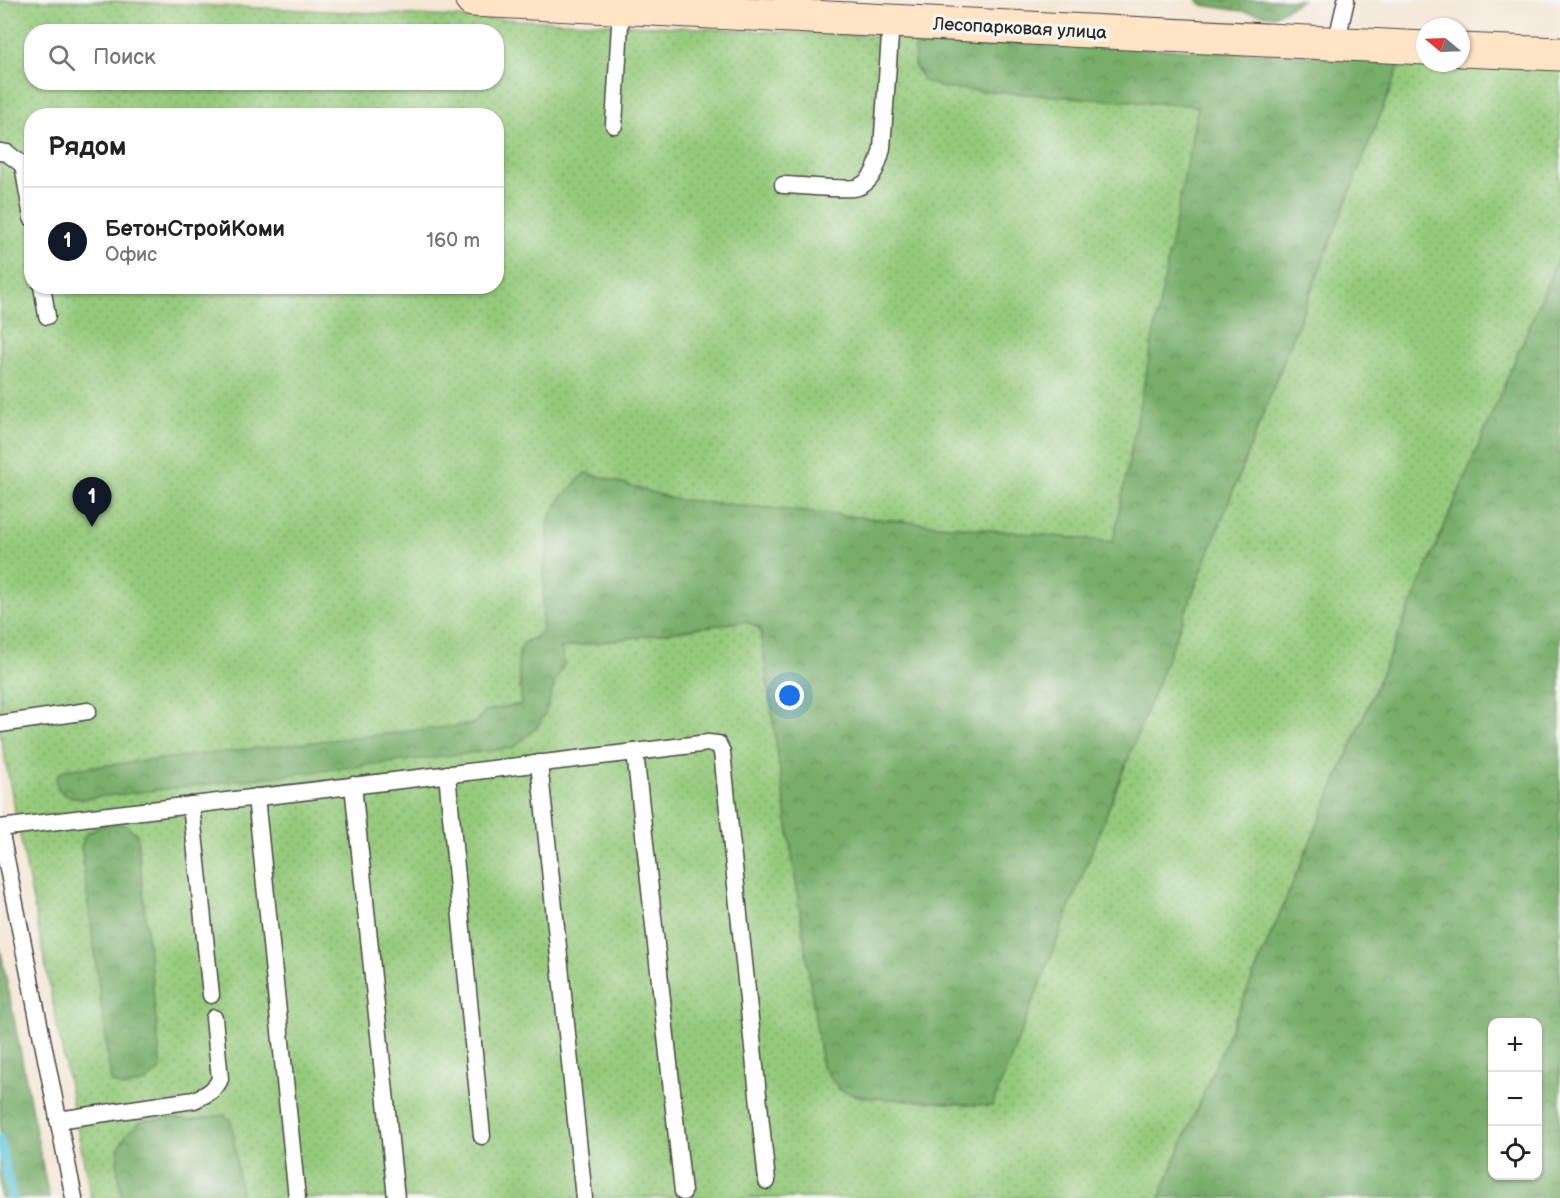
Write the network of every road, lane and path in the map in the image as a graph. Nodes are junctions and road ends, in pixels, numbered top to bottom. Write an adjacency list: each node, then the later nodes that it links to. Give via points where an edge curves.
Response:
1 (472, 0): 3 (street, Лесопарковая улица)
2 (1346, 0): 5 (lane)
3 (639, 6): 4 (street, Лесопарковая улица); 9 (lane)
4 (891, 22): 5 (street, Лесопарковая улица); 12 (lane, via 882,148 869,180 857,188)
5 (1336, 44): 6 (street, Лесопарковая улица)
6 (1416, 48)
7 (1470, 50): 8 (street)
8 (1560, 54)
9 (614, 125)
10 (0, 152): 11 (lane, via 23,165)
11 (24, 171)
12 (783, 185)
13 (43, 294): 14 (lane)
14 (47, 316)
15 (88, 711): 16 (lane)
16 (0, 724)
17 (635, 752): 18 (lane); 28 (lane, via 708,743 718,744 722,752); 29 (lane)
18 (539, 763): 19 (lane); 33 (lane)
19 (447, 774): 20 (lane); 27 (lane)
20 (353, 785): 21 (lane); 32 (lane)
21 (256, 797): 22 (lane); 31 (lane)
22 (191, 805): 23 (lane); 24 (lane)
23 (0, 828): 26 (lane)
24 (211, 995)
25 (214, 1018): 26 (lane, via 220,1079 208,1095)
26 (58, 1120): 30 (lane)
27 (482, 1136)
28 (767, 1180)
29 (683, 1192)
30 (74, 1198)
31 (297, 1198)
32 (396, 1198)
33 (584, 1198)

